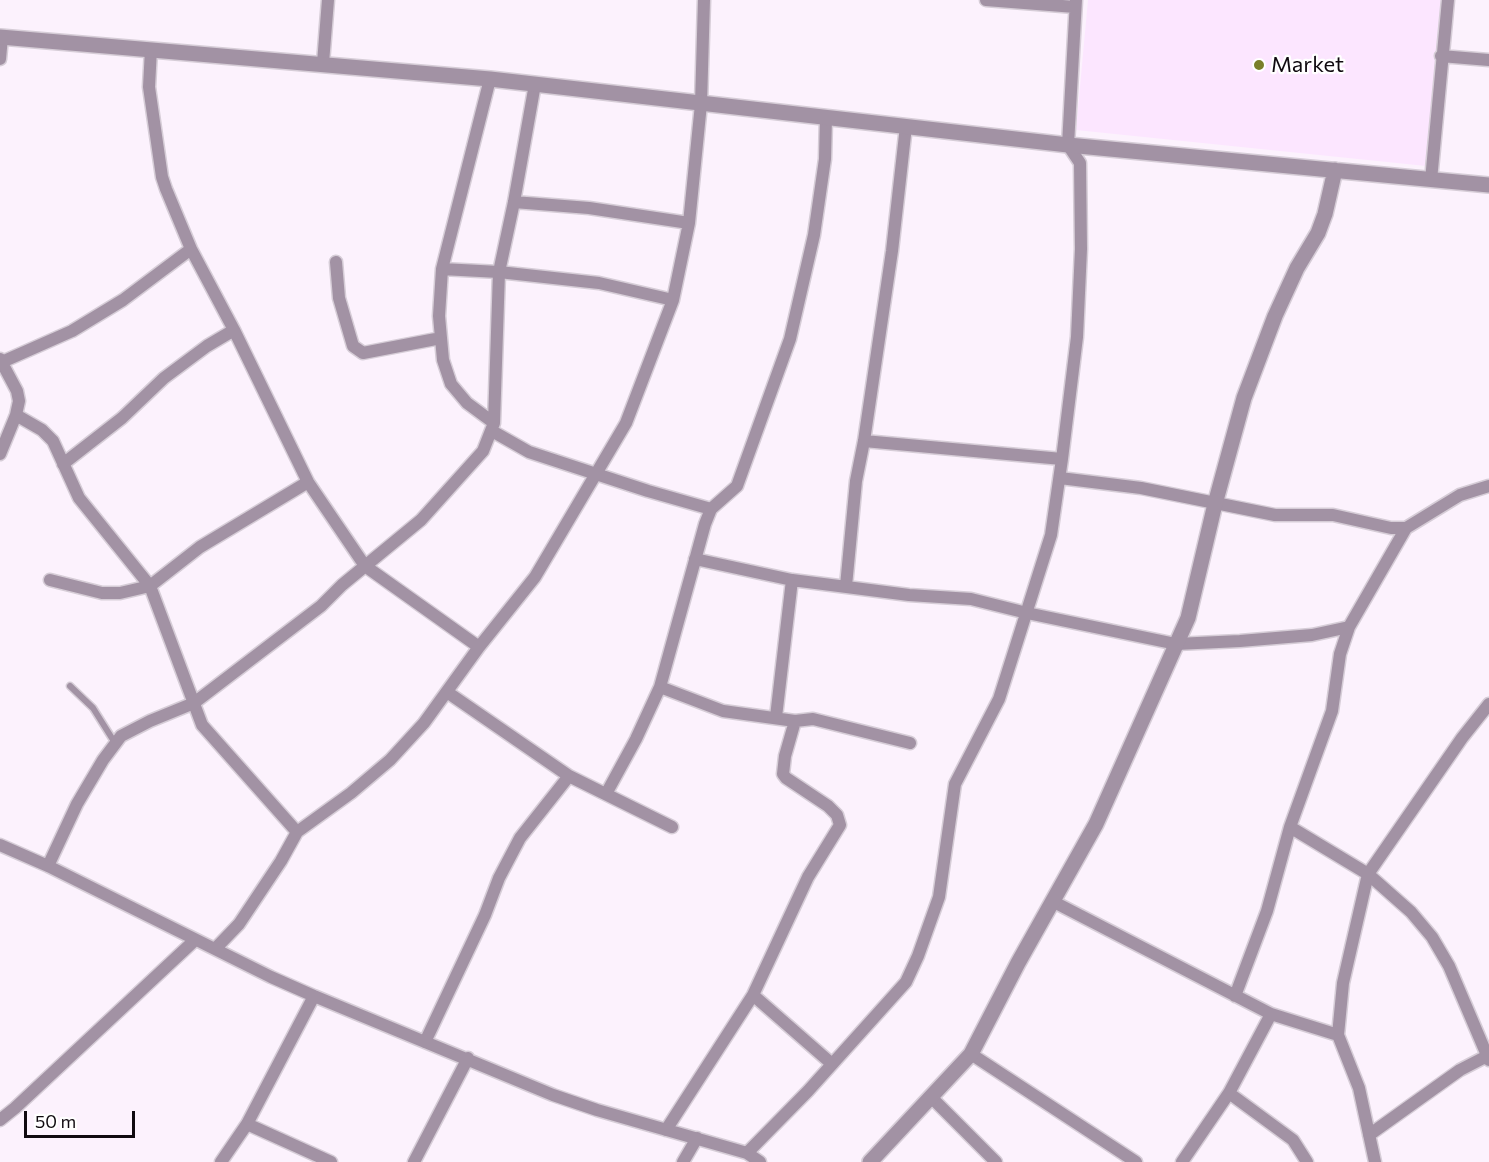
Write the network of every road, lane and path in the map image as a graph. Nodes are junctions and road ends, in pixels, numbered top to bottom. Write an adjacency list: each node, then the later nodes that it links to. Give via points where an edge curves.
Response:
1 (328, 0): 11 (street)
2 (704, 0): 14 (street)
3 (986, 0): 5 (street)
4 (1448, 0): 8 (street)
5 (1076, 4): 17 (street)
6 (1, 37): 7 (street); 9 (street)
7 (151, 49): 11 (street); 23 (street, via 149,87 162,177)
8 (1441, 56): 10 (street); 19 (street)
9 (0, 59)
10 (1489, 60)
11 (323, 63): 12 (street)
12 (490, 79): 13 (street); 25 (street)
13 (535, 84): 14 (street); 21 (street)
14 (701, 104): 15 (street); 22 (street)
15 (826, 117): 16 (street); 42 (street, via 825,159 814,235 790,339 738,486)
16 (906, 126): 17 (street); 33 (street)
17 (1068, 144): 18 (street); 35 (street, via 1080,163 1081,249 1077,337)
18 (1335, 170): 19 (street); 41 (street, via 1318,233 1275,316 1244,398)
19 (1431, 180): 20 (street)
20 (1489, 185)
21 (514, 202): 22 (street, via 589,208); 26 (street)
22 (689, 224): 27 (street)
23 (191, 249): 28 (street); 30 (street, via 123,300 72,331)
24 (336, 262): 29 (street, via 339,298 353,346 363,352)
25 (442, 269): 26 (street); 29 (street)
26 (499, 272): 27 (street, via 599,283); 32 (street)
27 (673, 300): 37 (street, via 626,423)
28 (234, 330): 36 (street, via 164,378 122,418); 39 (street)
29 (441, 338): 32 (street, via 451,384)
30 (1, 361): 31 (street, via 17,391)
31 (16, 415): 34 (street); 36 (street, via 53,441)
32 (493, 427): 37 (street, via 530,452); 45 (street, via 483,451 421,520)
33 (864, 441): 35 (street); 49 (street, via 856,481)
34 (0, 454)
35 (1062, 459): 38 (street)
36 (63, 464): 48 (street, via 79,498)
37 (595, 473): 42 (street); 53 (street, via 535,577)
38 (1060, 478): 41 (street, via 1141,488); 50 (street, via 1051,535)
39 (308, 482): 45 (street); 48 (street, via 200,547)
40 (1489, 486): 43 (street, via 1460,495)
41 (1215, 504): 43 (street, via 1275,515 1333,515); 52 (street, via 1188,618)
42 (711, 509): 44 (street)
43 (1406, 528): 51 (street)
44 (695, 559): 47 (street); 55 (street)
45 (365, 566): 53 (street); 57 (street, via 321,606)
46 (50, 580): 48 (street, via 102,593)
47 (792, 580): 49 (street); 59 (street)
48 (150, 586): 57 (street)
49 (846, 586): 50 (street, via 971,599)
50 (1027, 613): 52 (street); 83 (street, via 999,699 955,784 939,897 918,956 906,982)
51 (1349, 627): 52 (street, via 1312,635); 66 (street, via 1340,654 1332,711)
52 (1176, 644): 71 (street, via 1096,824)
53 (479, 647): 56 (street)
54 (70, 686): 61 (lane, via 93,708)
55 (660, 687): 59 (street, via 723,711); 64 (street)
56 (447, 692): 63 (street); 67 (street, via 390,760)
57 (194, 703): 61 (street, via 131,730); 67 (street, via 202,725)
58 (1489, 704): 70 (street)
59 (776, 717): 60 (street)
60 (795, 721): 62 (street, via 813,719); 74 (street, via 783,774 828,806 840,825 808,877)
61 (115, 743): 69 (street, via 77,804)
62 (910, 743)
63 (569, 776): 64 (street); 79 (street, via 520,838)
64 (606, 794): 65 (street)
65 (672, 827)
66 (1290, 827): 70 (street); 76 (street, via 1267,911)
67 (297, 832): 73 (street, via 239,924)
68 (0, 845): 69 (street)
69 (48, 866): 72 (street)
70 (1368, 874): 78 (street, via 1343,983); 81 (street, via 1411,912 1432,937)
71 (1052, 902): 76 (street); 80 (street)
72 (195, 940): 73 (street); 86 (street)
73 (215, 949): 75 (street)
74 (753, 995): 83 (street); 88 (street)
75 (314, 996): 79 (street); 87 (street)
76 (1235, 996): 77 (street)
77 (1271, 1014): 78 (street); 84 (street)
78 (1338, 1035): 89 (street, via 1359,1088)
79 (425, 1042): 82 (street)
80 (971, 1054): 85 (street); 99 (street)
81 (1489, 1057): 89 (street, via 1460,1070)
82 (468, 1058): 88 (street, via 553,1095); 94 (street)
83 (832, 1065): 91 (street)
84 (1229, 1094): 100 (street); 101 (street, via 1293,1140)
85 (931, 1097): 97 (street); 98 (street)
86 (0, 1120)
87 (247, 1124): 92 (street); 93 (street)
88 (666, 1130): 90 (street)
89 (1369, 1135): 102 (street)
90 (697, 1138): 91 (street); 95 (street)
91 (747, 1153): 96 (street)
92 (221, 1162)
93 (331, 1162)
94 (414, 1162)
95 (683, 1162)
96 (760, 1162)
97 (870, 1162)
98 (996, 1162)
99 (1136, 1162)
100 (1182, 1162)
101 (1307, 1162)
102 (1375, 1162)

